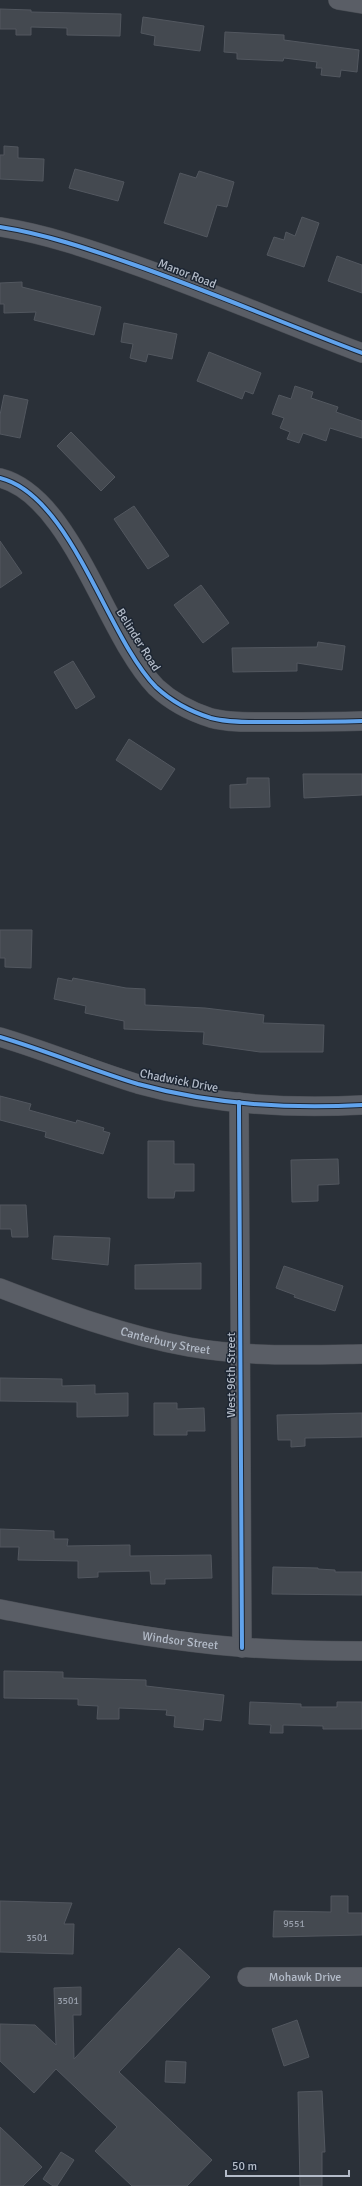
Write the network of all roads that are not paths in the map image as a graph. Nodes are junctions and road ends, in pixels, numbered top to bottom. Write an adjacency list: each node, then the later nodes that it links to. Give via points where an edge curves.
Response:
1 (338, 0): 2 (street)
2 (362, 4)
3 (0, 227): 4 (street, Manor Road, via 95,251)
4 (362, 353)
5 (0, 478): 6 (street, Belinder Road, via 27,491 40,502 62,530 138,662 156,687 171,698 189,710 234,722)
6 (362, 721)
7 (0, 1037): 8 (street, Chadwick Drive, via 92,1070 140,1084 203,1098)
8 (239, 1102): 9 (street, Chadwick Drive, via 329,1107); 11 (street, West 96th Street)
9 (362, 1105)
10 (0, 1288): 11 (street, Canterbury Street, via 108,1328 190,1347)
11 (241, 1352): 12 (street, Canterbury Street, via 275,1355); 14 (street, West 96th Street)
12 (362, 1354)
13 (0, 1609): 14 (street, Windsor Street, via 93,1627)
14 (242, 1648): 15 (street, Windsor Street)
15 (362, 1651)
16 (247, 1977): 17 (street, Mohawk Drive)
17 (362, 1982)

